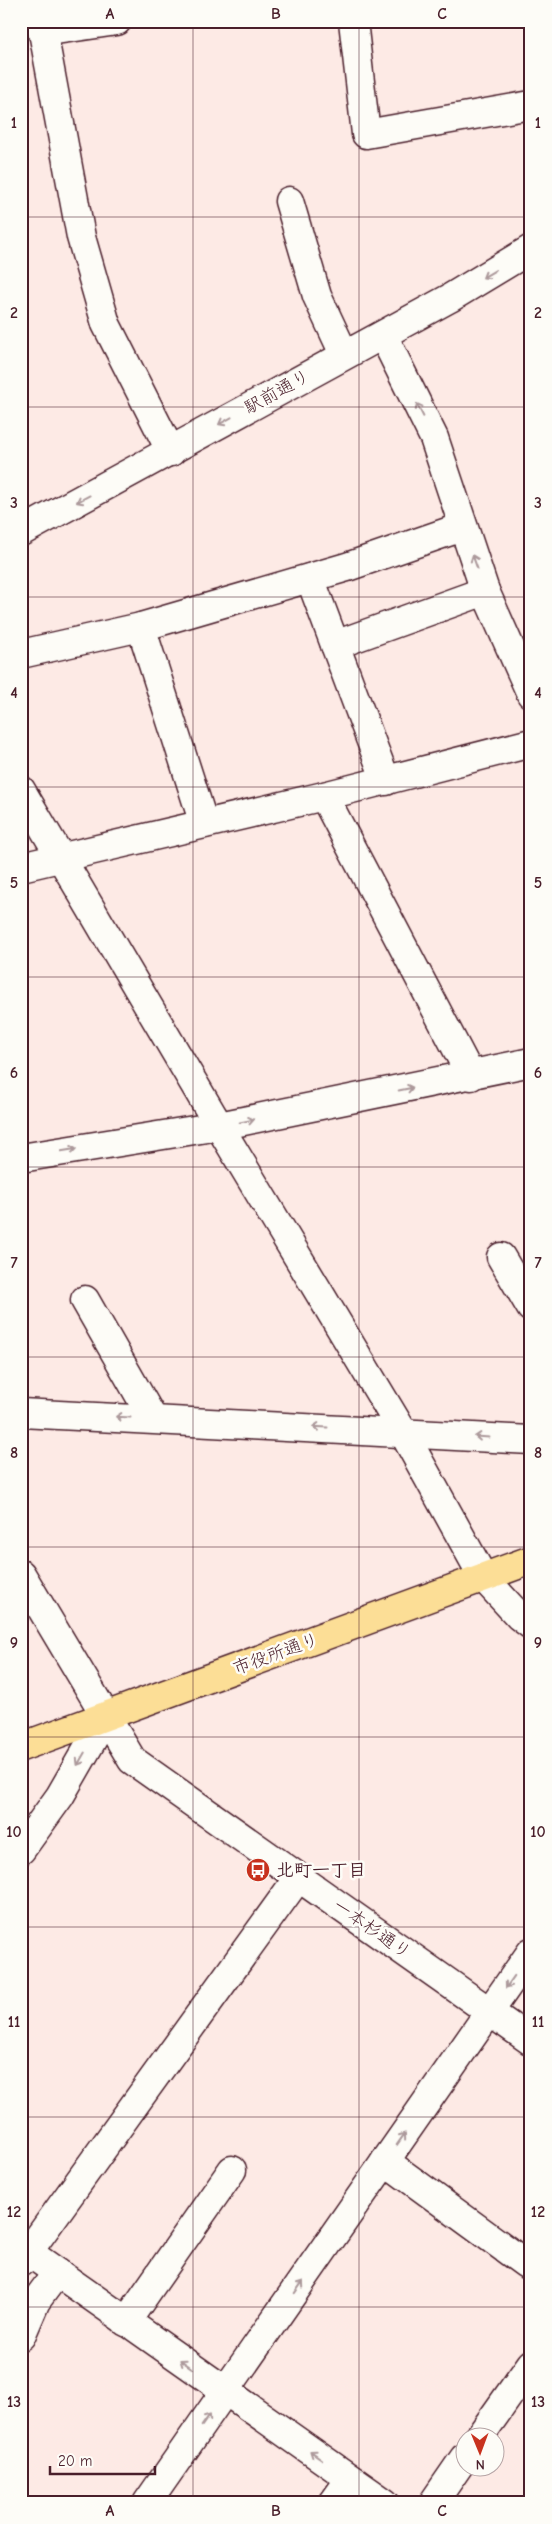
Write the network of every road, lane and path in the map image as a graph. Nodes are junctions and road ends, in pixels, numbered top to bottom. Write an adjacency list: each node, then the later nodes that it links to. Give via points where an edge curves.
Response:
1 (117, 21): 3 (street)
2 (353, 21): 4 (street, via 366,134)
3 (42, 26): 9 (street, via 81,237 106,324)
4 (531, 105)
5 (289, 201): 8 (street, via 317,296)
6 (531, 249): 7 (street, 駅前通り, one-way to 7)
7 (383, 335): 8 (street, 駅前通り); 10 (street, one-way to 7, via 434,438)
8 (344, 354): 9 (street, 駅前通り, one-way to 9)
9 (171, 452): 11 (street, 駅前通り, one-way to 11)
10 (462, 526): 12 (street); 13 (street, one-way to 10)
11 (21, 532)
12 (310, 578): 14 (street); 15 (street)
13 (488, 599): 15 (street); 17 (street)
14 (141, 627): 16 (street); 22 (street)
15 (335, 645): 19 (street)
16 (21, 654)
17 (531, 694)
18 (531, 743): 19 (street)
19 (386, 781): 21 (street)
20 (21, 790): 23 (street)
21 (324, 796): 22 (street); 26 (street)
22 (204, 824): 23 (street)
23 (62, 857): 24 (street); 27 (street)
24 (21, 867)
25 (531, 1062): 26 (street)
26 (471, 1076): 27 (street, one-way to 26)
27 (219, 1126): 28 (street, one-way to 27); 34 (street)
28 (21, 1158)
29 (501, 1257): 31 (street)
30 (85, 1300): 33 (street)
31 (531, 1308)
32 (21, 1413): 33 (street, one-way to 32)
33 (153, 1419): 34 (street, one-way to 33)
34 (403, 1432): 35 (street, one-way to 34); 38 (street)
35 (531, 1440)
36 (531, 1560): 38 (main road, 市役所通り)
37 (21, 1574): 40 (street, 一本杉通り)
38 (483, 1577): 39 (street); 40 (main road, 市役所通り)
39 (531, 1625)
40 (106, 1716): 41 (main road, 市役所通り); 42 (street, one-way to 42, via 60,1796); 43 (street, 一本杉通り, via 132,1760)
41 (21, 1746)
42 (21, 1850)
43 (298, 1878): 45 (street, 一本杉通り); 49 (street)
44 (531, 1952): 45 (street, one-way to 45)
45 (489, 2012): 46 (street, 一本杉通り); 47 (street, one-way to 45)
46 (531, 2041)
47 (385, 2161): 50 (street); 55 (street, one-way to 47)
48 (232, 2170): 52 (street)
49 (23, 2254): 51 (street)
50 (526, 2264)
51 (57, 2273): 52 (street); 53 (street, via 36,2301)
52 (126, 2322): 55 (street, one-way to 52)
53 (21, 2336)
54 (531, 2364): 56 (street)
55 (226, 2392): 58 (street, one-way to 55); 59 (street, one-way to 55)
56 (487, 2426)
57 (454, 2473): 62 (street)
58 (350, 2479): 60 (street); 61 (street)
59 (147, 2503)
60 (334, 2503)
61 (385, 2503)
62 (433, 2503)

